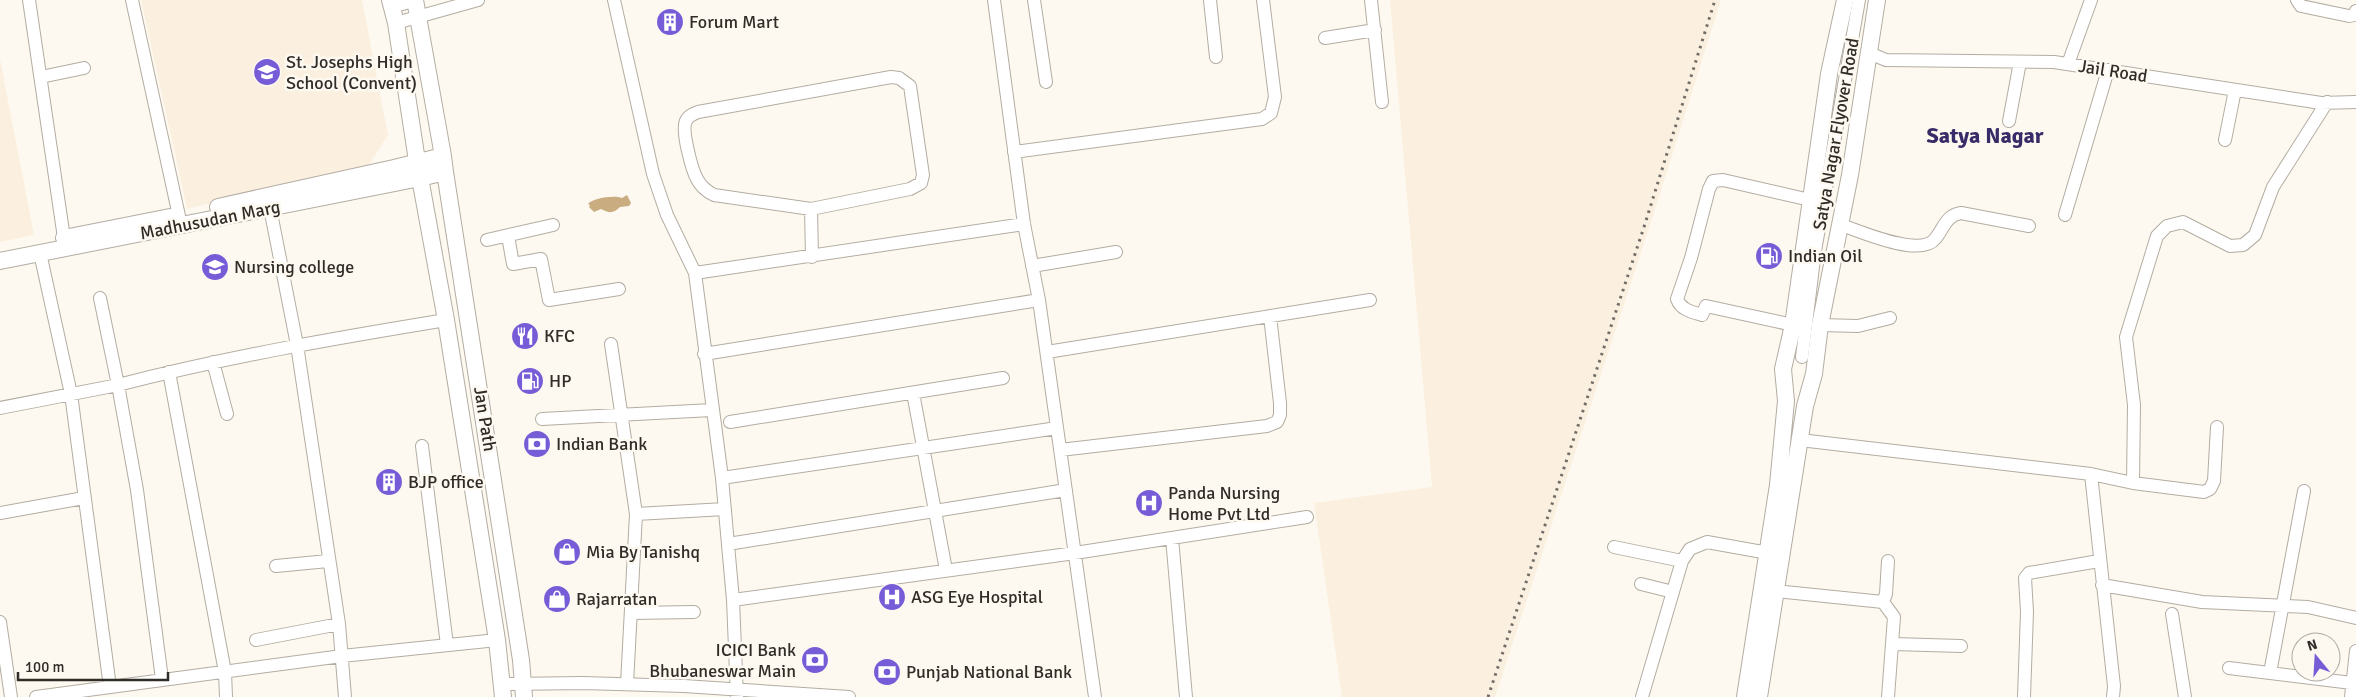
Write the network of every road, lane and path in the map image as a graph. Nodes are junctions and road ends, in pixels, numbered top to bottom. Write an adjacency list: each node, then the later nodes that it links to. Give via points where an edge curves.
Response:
1 (29, 0): 26 (street)
2 (132, 0): 43 (street)
3 (478, 0): 15 (street)
4 (614, 0): 57 (street, via 653,174 667,215)
5 (994, 0): 34 (street)
6 (1034, 0): 27 (street)
7 (1210, 0): 21 (street)
8 (1263, 0): 34 (street, via 1276,97 1272,113 1262,119)
9 (1371, 0): 18 (street)
10 (1845, 0): 39 (main road, via 1829,74)
11 (1859, 0): 71 (street, Satya Nagar Flyover Road, via 1815,251)
12 (1877, 0): 20 (main road)
13 (2091, 0): 23 (street)
14 (2297, 0): 17 (street, via 2301,6 2350,16)
15 (416, 4): 16 (street); 35 (main road)
16 (392, 10): 36 (main road)
17 (2356, 11)
18 (1375, 30): 19 (street); 29 (street)
19 (1324, 38)
20 (1869, 53): 22 (street, Jail Road, via 1886,60); 45 (main road)
21 (1216, 57)
22 (2020, 62): 23 (street, Jail Road); 32 (street)
23 (2068, 64): 25 (street, Jail Road)
24 (84, 68): 26 (street)
25 (2108, 70): 28 (street, Jail Road); 42 (street)
26 (41, 77): 49 (street)
27 (1046, 82)
28 (2235, 90): 30 (street, Jail Road); 33 (street)
29 (1382, 102)
30 (2326, 102): 31 (street, Jail Road); 94 (street, via 2273,187 2256,235 2243,245 2230,246 2183,222 2168,226 2158,236 2126,337 2134,405)
31 (2356, 102)
32 (2009, 121)
33 (2225, 140)
34 (1014, 152): 44 (street)
35 (443, 156): 36 (main road, Madhusudan Marg); 37 (main road, Jan Path)
36 (417, 161): 38 (main road, Jan Path); 43 (main road, Madhusudan Marg)
37 (445, 172): 38 (main road, Madhusudan Marg); 141 (main road, Jan Path)
38 (420, 178): 40 (main road, Madhusudan Marg); 64 (main road, Jan Path)
39 (1810, 200): 65 (main road); 65 (street, via 1723,180 1713,181 1677,299 1679,305 1702,316 1706,306)
40 (270, 208): 53 (main road, Madhusudan Marg); 68 (street)
41 (810, 209): 41 (street, via 910,189 920,183 923,175 910,86 906,81 891,77 690,115 684,131 696,179 704,190 714,196); 54 (street)
42 (2065, 215)
43 (179, 216): 49 (main road, Madhusudan Marg)
44 (1024, 224): 54 (street); 56 (street)
45 (1839, 224): 47 (street, via 1918,247 1927,246 1935,240 1954,214); 66 (main road)
46 (553, 225): 48 (street)
47 (2029, 226)
48 (508, 236): 50 (street); 58 (street, via 513,264 541,259 548,300)
49 (64, 238): 51 (main road, Madhusudan Marg)
50 (487, 240)
51 (0, 250)
52 (1116, 252): 56 (street)
53 (40, 253): 55 (main road, Madhusudan Marg); 79 (street)
54 (812, 256): 57 (street)
55 (0, 261)
56 (1032, 266): 60 (street)
57 (695, 273): 70 (street)
58 (619, 289)
59 (100, 298): 77 (street)
60 (1039, 300): 69 (street); 70 (street)
61 (1370, 300): 62 (street)
62 (1270, 316): 69 (street); 91 (street, via 1280,403 1276,422 1266,426)
63 (1890, 318): 66 (street, via 1858,326)
64 (446, 320): 68 (street); 128 (main road, Jan Path)
65 (1793, 325): 73 (main road)
66 (1820, 325): 75 (main road)
67 (611, 344): 83 (street)
68 (297, 345): 72 (street); 108 (street)
69 (1047, 352): 86 (street)
70 (704, 354): 81 (street)
71 (1802, 357): 73 (main road, via 1792,359); 75 (main road, via 1810,362)
72 (214, 362): 74 (street); 82 (street)
73 (1784, 369): 75 (main road, via 1788,382 1795,387 1804,387); 107 (main road, via 1786,401)
74 (169, 372): 77 (street); 135 (street)
75 (1812, 376): 88 (main road)
76 (1003, 378): 78 (street)
77 (118, 385): 79 (street); 137 (street, via 137,490)
78 (913, 393): 85 (street); 90 (street)
79 (71, 394): 80 (street); 97 (street)
80 (0, 408)
81 (712, 410): 83 (street); 93 (street)
82 (227, 414)
83 (622, 416): 84 (street); 101 (street)
84 (542, 419)
85 (730, 422)
86 (1057, 428): 90 (street); 91 (street)
87 (2217, 428): 94 (street, via 2214,481 2210,489 2204,492)
88 (1800, 440): 92 (street); 116 (main road)
89 (422, 446): 130 (street)
90 (923, 447): 93 (street); 99 (street)
91 (1060, 450): 95 (street)
92 (2091, 474): 94 (street); 111 (street)
93 (722, 478): 98 (street)
94 (2134, 483)
95 (1066, 490): 99 (street); 106 (street)
96 (2304, 491): 120 (street)
97 (84, 498): 100 (street); 140 (street)
98 (725, 509): 101 (street); 104 (street)
99 (934, 512): 104 (street); 113 (street)
100 (0, 513)
101 (636, 514): 122 (street)
102 (1307, 517): 103 (street)
103 (1172, 538): 106 (street); 151 (street)
104 (728, 544): 118 (street)
105 (1614, 547): 109 (street)
106 (1075, 553): 113 (street); 150 (street)
107 (1768, 553): 109 (street, via 1707,542 1690,549); 153 (main road)
108 (328, 561): 112 (street); 126 (street)
109 (1682, 561): 117 (street)
110 (1888, 561): 119 (street)
111 (2099, 561): 115 (street); 156 (street, via 2029,573 2025,578)
112 (276, 566)
113 (946, 570): 118 (street)
114 (1641, 584): 117 (street)
115 (2102, 585): 120 (street, via 2202,602); 157 (street)
116 (1776, 591): 119 (street); 154 (main road)
117 (1673, 592): 152 (street)
118 (733, 600): 144 (street)
119 (1883, 602): 129 (street, via 1894,616)
120 (2281, 604): 124 (street); 136 (street)
121 (694, 612): 122 (street)
122 (632, 613): 139 (street)
123 (2172, 614): 158 (street)
124 (2356, 618)
125 (0, 622): 145 (street)
126 (339, 624): 127 (street); 133 (street)
127 (256, 640)
128 (497, 640): 130 (street); 142 (main road, Jan Path)
129 (1893, 644): 131 (street); 155 (street)
130 (447, 645): 133 (street)
131 (1961, 646)
132 (2356, 651): 138 (street)
133 (342, 656): 135 (street); 148 (street)
134 (2228, 668): 136 (street)
135 (225, 672): 137 (street); 147 (street)
136 (2270, 673): 138 (street)
137 (162, 679): 140 (street)
138 (2352, 683): 159 (street)
139 (627, 684): 141 (street); 143 (street)
140 (110, 687): 146 (street)
141 (524, 690): 142 (street)
142 (503, 691)
143 (653, 691): 144 (street)
144 (737, 693): 149 (street)
145 (11, 697)
146 (36, 697)
147 (226, 697)
148 (345, 697)
149 (849, 697)
150 (1095, 697)
151 (1186, 697)
152 (1642, 697)
153 (1745, 697)
154 (1759, 697)
155 (1888, 697)
156 (2024, 697)
157 (2113, 697)
158 (2185, 697)
159 (2351, 697)

